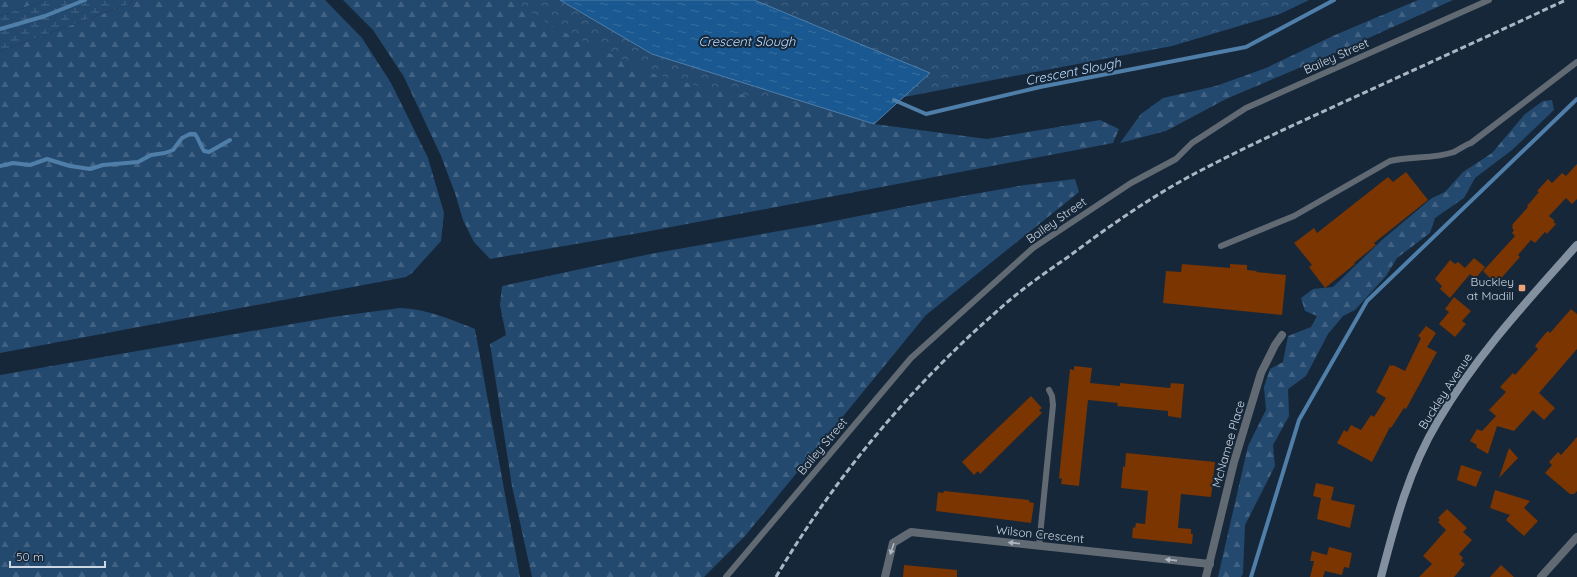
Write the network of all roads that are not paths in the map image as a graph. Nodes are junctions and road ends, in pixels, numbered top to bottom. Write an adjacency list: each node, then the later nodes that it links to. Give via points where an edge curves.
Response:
1 (1489, 0): 10 (lane, Bailey Street, via 1246,108 1192,143 1176,159 1131,183 1033,248 911,358)
2 (1577, 62): 4 (lane, via 1471,142 1453,152 1390,161 1294,216)
3 (1577, 245): 13 (street, Buckley Avenue, via 1489,346 1437,422 1406,489)
4 (1221, 246)
5 (1282, 335): 9 (street, McNamee Place, via 1274,345 1262,373 1234,462)
6 (1049, 390): 8 (lane, via 1053,405)
7 (1577, 537): 14 (street)
8 (1039, 546): 9 (street, Wilson Crescent, one-way to 8); 11 (street, Wilson Crescent, one-way to 11, via 911,532 893,543)
9 (1210, 564): 12 (street)
10 (726, 577)
11 (885, 577)
12 (1206, 577)
13 (1381, 577)
14 (1541, 577)

